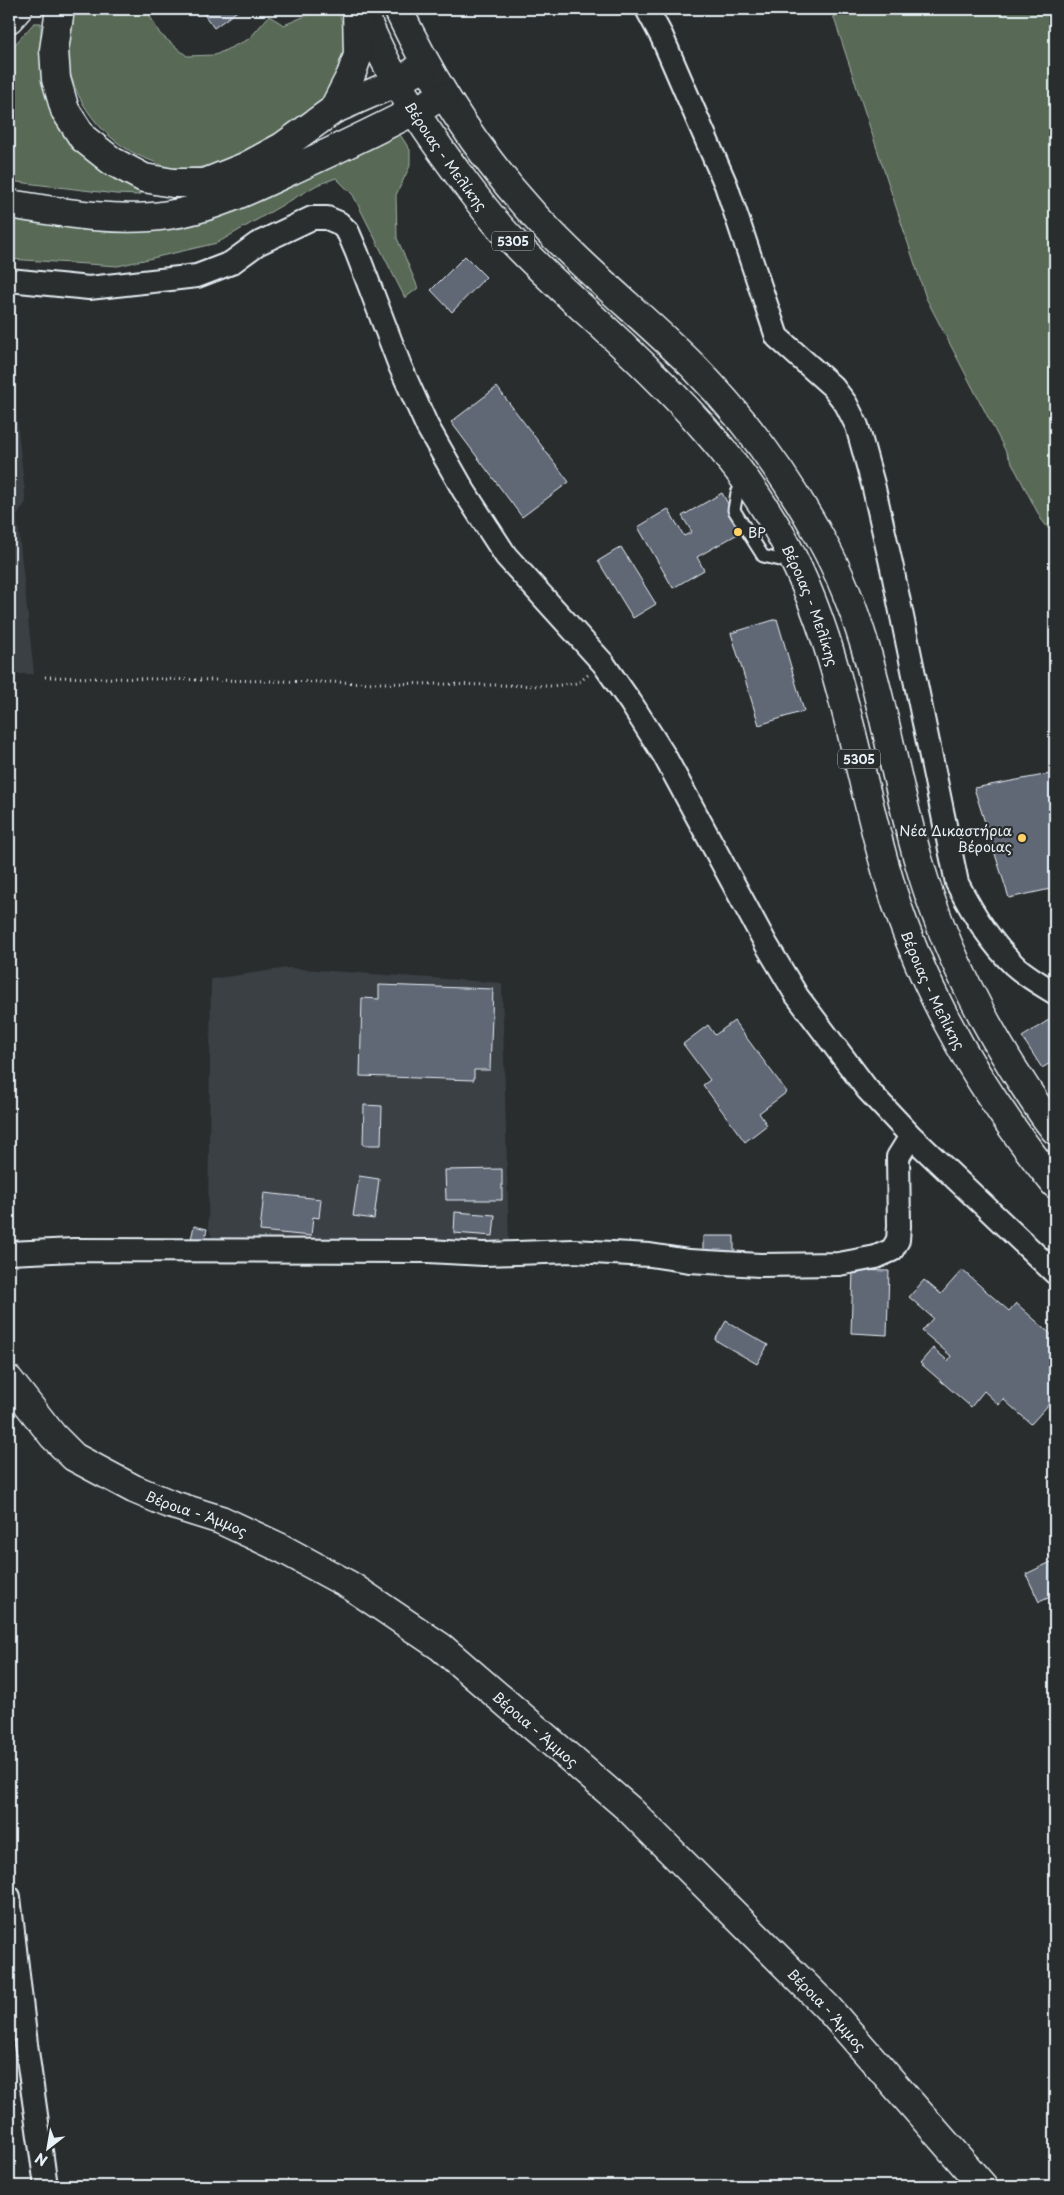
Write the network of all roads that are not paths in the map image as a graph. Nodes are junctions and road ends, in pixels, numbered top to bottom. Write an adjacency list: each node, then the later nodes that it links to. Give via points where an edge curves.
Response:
1 (18, 9): 7 (main road)
2 (60, 9): 11 (main road, via 54,50 56,79 65,110 83,138 112,161 144,178 173,184 205,183 245,168 282,147)
3 (358, 9): 11 (main road, via 358,55)
4 (362, 9): 9 (main road, Βέροιας - Μελίκης / 5305)
5 (398, 9): 8 (main road, 5305)
6 (647, 9): 15 (street, via 726,185 777,337 833,387 857,426 892,568 957,883 970,910 995,944 1015,966)
7 (9, 18)
8 (426, 65): 9 (main road); 10 (main road, 5305)
9 (397, 82): 11 (main road); 12 (main road, Βέροιας - Μελίκης / 5305)
10 (443, 96): 12 (main road); 16 (main road, 5305, via 534,215 694,368 752,432 798,498 824,544 853,611 874,681 917,858 947,944 992,1035)
11 (333, 110)
12 (414, 111): 13 (main road, via 267,182 215,203 168,216 121,217 54,212); 18 (main road, Βέροιας - Μελίκης / 5305, via 508,236 668,389 726,453 769,514 795,561 821,622 841,685 885,868 916,956 963,1051 1023,1144)
13 (9, 204)
14 (9, 280): 17 (street, via 89,288 197,276 231,262 257,244 312,218 327,218 339,223 348,232 358,253 400,366 427,426 464,492 506,556 603,663 631,703 664,755 797,996 867,1088)
15 (1055, 993)
16 (1055, 1130)
17 (911, 1136): 19 (street, via 898,1157 898,1240 892,1250 839,1264 760,1266 573,1251 484,1254 74,1250); 20 (street)
18 (1055, 1184)
19 (9, 1253)
20 (1055, 1273)
21 (9, 1380): 24 (main road, Βέροια - Άμμος, via 53,1436 74,1457 134,1489 220,1520 280,1548 351,1586 442,1647 635,1816 827,2007)
22 (9, 1897): 23 (street)
23 (46, 2186)
24 (983, 2186)

